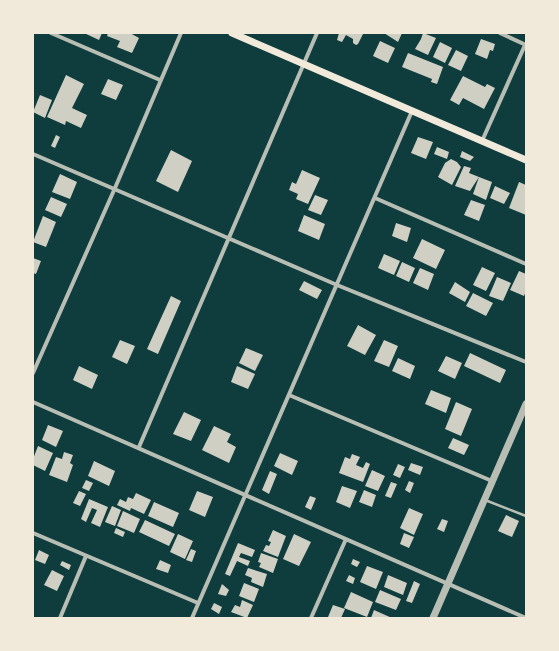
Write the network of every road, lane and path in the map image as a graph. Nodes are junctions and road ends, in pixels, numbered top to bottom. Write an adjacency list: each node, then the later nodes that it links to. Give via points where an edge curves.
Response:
1 (51, 33): 8 (street)
2 (181, 33): 8 (street)
3 (232, 33): 7 (main road)
4 (317, 33): 7 (street)
5 (500, 33): 6 (street)
6 (525, 45): 10 (street)
7 (304, 64): 9 (main road); 15 (street)
8 (160, 80): 13 (street)
9 (412, 111): 10 (main road); 14 (street)
10 (482, 141): 12 (main road)
11 (33, 154): 13 (street)
12 (526, 160)
13 (115, 188): 15 (street); 19 (street)
14 (374, 198): 16 (street); 17 (street)
15 (228, 238): 17 (street); 23 (street)
16 (526, 264)
17 (337, 285): 18 (street); 20 (street)
18 (526, 362)
19 (33, 373)
20 (289, 395): 24 (street); 25 (street)
21 (33, 402): 23 (street)
22 (526, 404): 24 (street)
23 (138, 448): 25 (street)
24 (492, 481): 26 (street)
25 (246, 494): 29 (street); 32 (street)
26 (484, 500): 27 (lane); 31 (street)
27 (526, 516)
28 (33, 533): 30 (street)
29 (346, 538): 31 (street); 35 (street)
30 (86, 556): 32 (street); 33 (street)
31 (448, 584): 36 (street); 37 (street)
32 (198, 603): 34 (street)
33 (60, 618)
34 (192, 618)
35 (311, 618)
36 (433, 618)
37 (526, 618)

